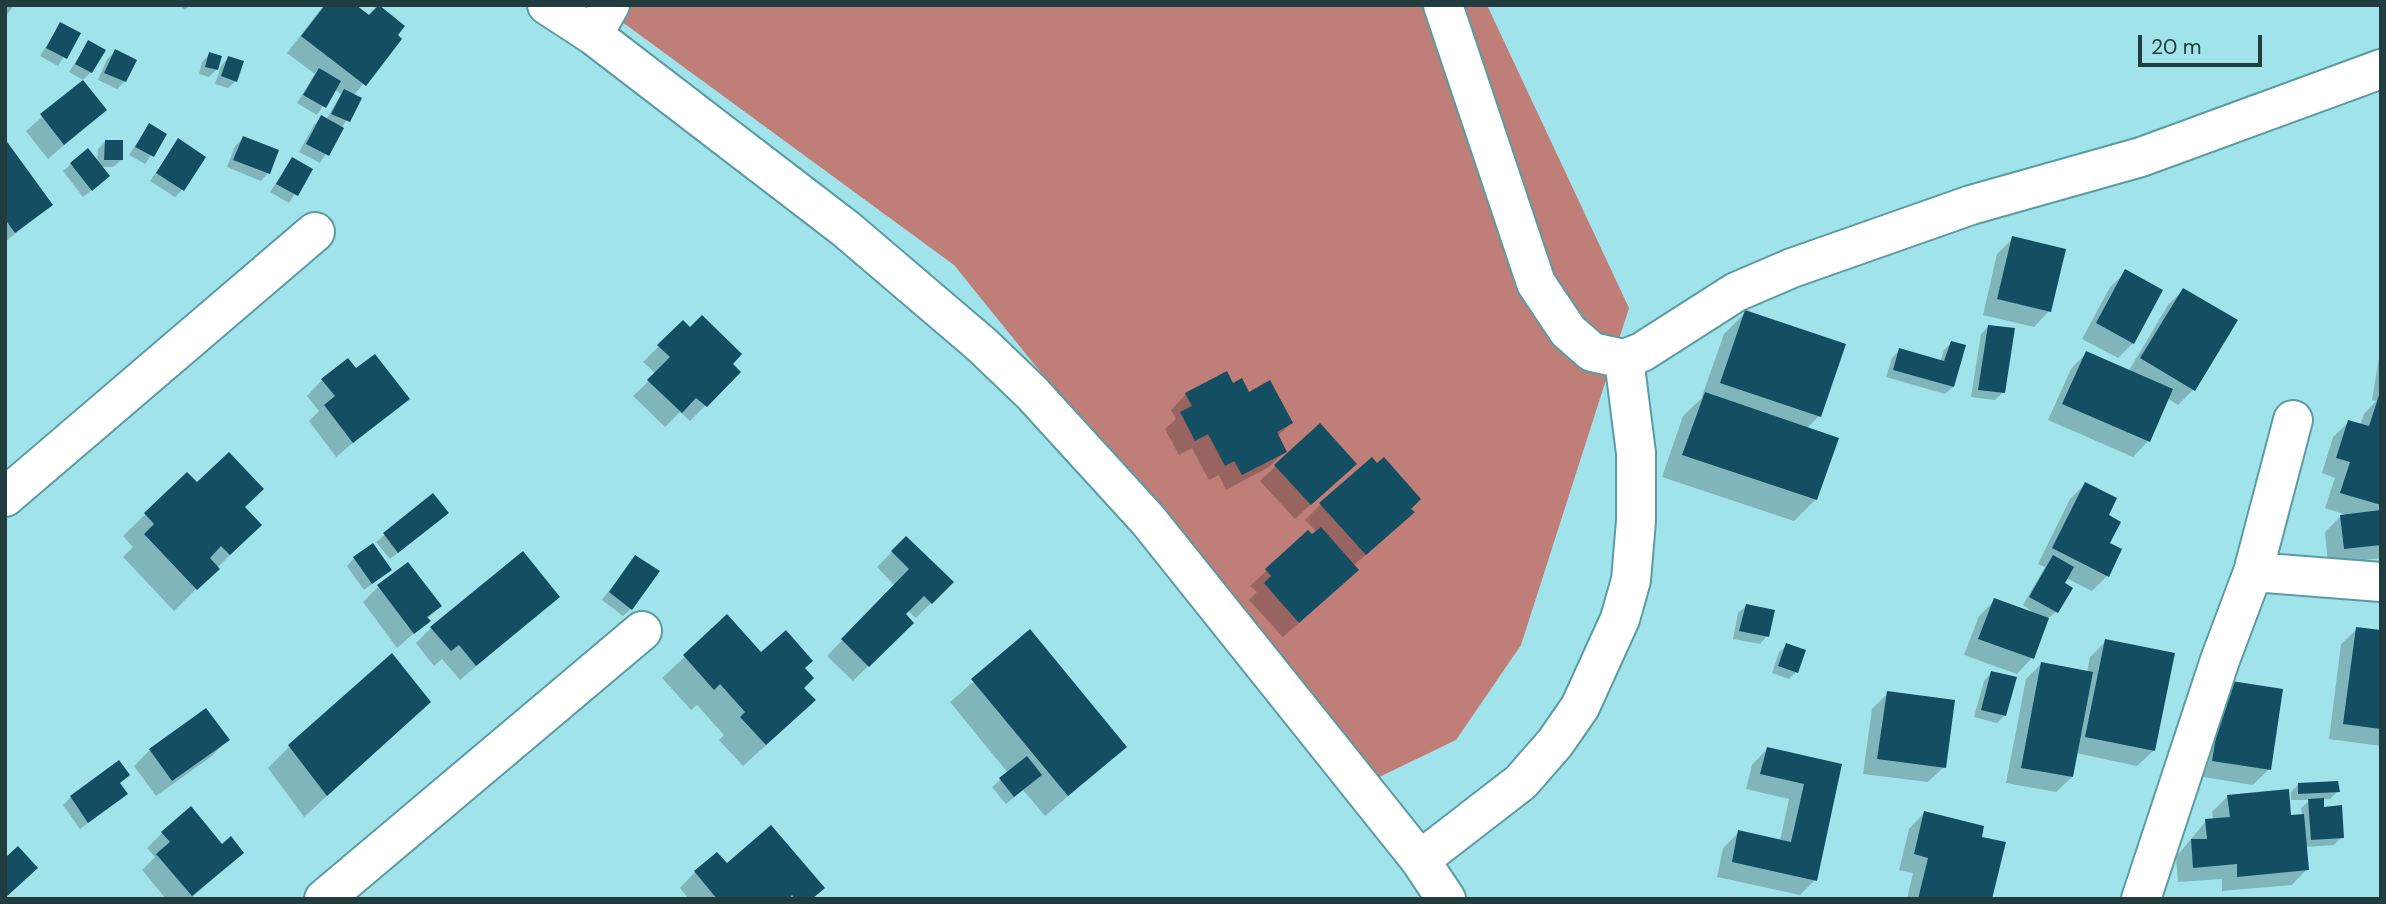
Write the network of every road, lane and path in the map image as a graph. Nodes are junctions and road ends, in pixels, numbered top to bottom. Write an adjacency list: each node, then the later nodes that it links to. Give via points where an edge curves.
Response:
1 (547, 5): 3 (street)
2 (1443, 5): 6 (street, via 1536,283 1568,331 1592,352)
3 (601, 20): 12 (street, via 982,345 1032,393 1148,520)
4 (2381, 69): 6 (street, via 2141,158 1970,205 1792,268 1735,292)
5 (315, 232): 8 (street)
6 (1624, 359): 12 (street, via 1636,453 1636,521 1631,580 1620,619 1580,707 1555,743 1521,782)
7 (2293, 420): 9 (street)
8 (5, 498)
9 (2253, 572): 10 (street); 15 (street)
10 (2381, 582)
11 (642, 631): 13 (street)
12 (1420, 860): 14 (street)
13 (324, 899)
14 (1446, 899)
15 (2141, 899)

